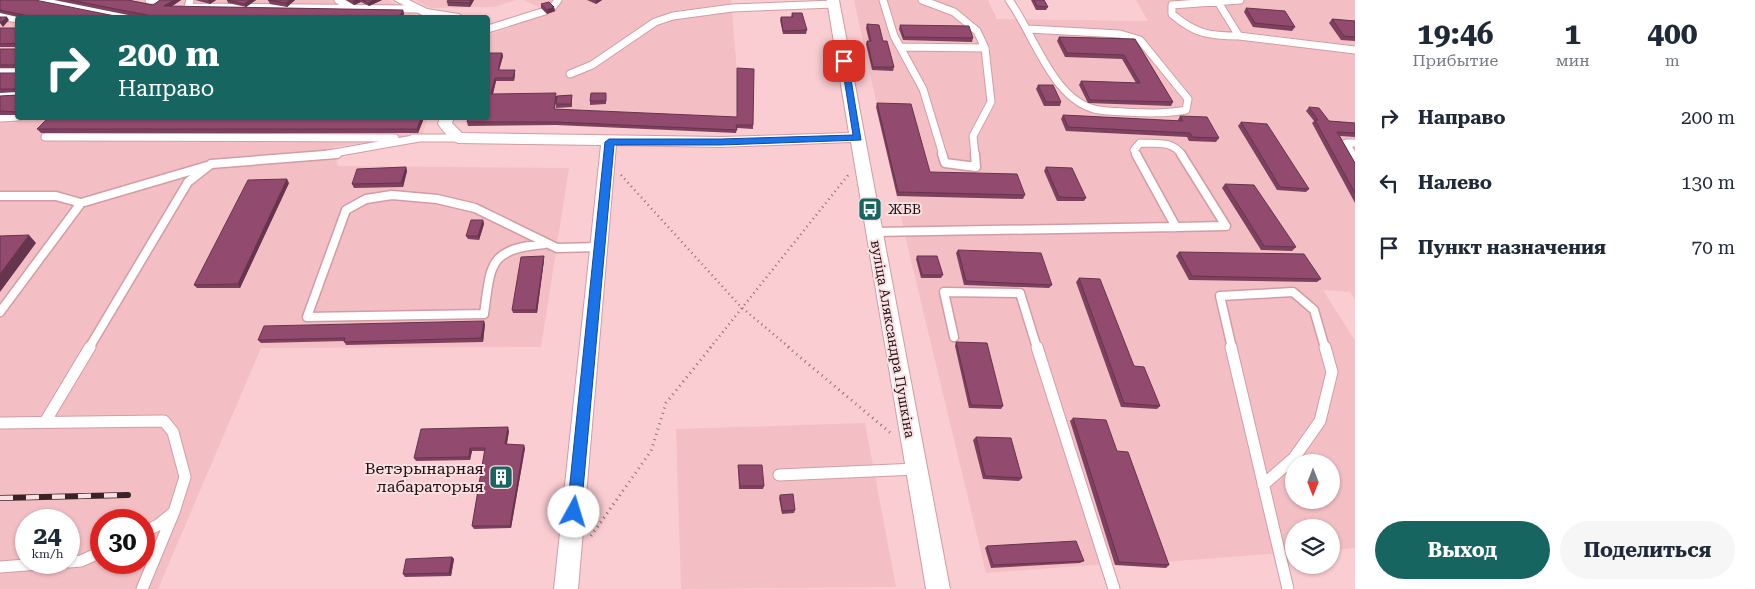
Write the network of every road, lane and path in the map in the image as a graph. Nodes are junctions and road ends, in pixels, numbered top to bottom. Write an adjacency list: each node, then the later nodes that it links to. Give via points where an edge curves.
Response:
1 (42, 0): 24 (lane)
2 (149, 0): 3 (lane)
3 (158, 0)
4 (190, 0): 17 (lane, via 188,7)
5 (227, 0): 17 (lane)
6 (266, 0): 18 (lane)
7 (304, 0): 19 (lane)
8 (338, 0): 21 (lane)
9 (400, 0): 23 (street)
10 (558, 0): 20 (lane)
11 (883, 0): 31 (lane)
12 (922, 0): 32 (lane, via 954,12 977,30)
13 (1010, 0): 29 (lane)
14 (1240, 0): 16 (lane)
15 (833, 2): 36 (lane, via 732,8 673,16 655,22 592,65); 43 (street, вуліца Аляксандра Пушкіна)
16 (1218, 2): 30 (lane); 30 (lane, via 1172,5 1172,14 1190,30 1207,36)
17 (216, 7): 18 (lane)
18 (256, 8): 19 (lane)
19 (293, 8): 21 (lane)
20 (552, 8)
21 (354, 9): 23 (lane)
22 (545, 11): 28 (lane)
23 (427, 13): 25 (street)
24 (115, 15)
25 (440, 15)
26 (0, 16): 27 (lane)
27 (15, 19)
28 (490, 29)
29 (1028, 30): 29 (lane, via 1061,86 1072,99 1089,109 1145,113 1186,110 1188,99 1140,40 1120,34)
30 (1239, 36): 33 (lane)
31 (900, 47): 32 (lane); 32 (lane, via 923,89 945,164 976,167 973,136 991,102)
32 (986, 48)
33 (1355, 50)
34 (0, 72): 35 (lane)
35 (15, 72)
36 (570, 74)
37 (0, 95): 38 (lane)
38 (15, 95)
39 (15, 117): 40 (lane)
40 (0, 118)
41 (446, 120): 45 (street, via 445,124)
42 (45, 137): 44 (lane)
43 (858, 137): 46 (street); 55 (street, вуліца Аляксандра Пушкіна)
44 (419, 138): 45 (lane); 49 (lane, via 335,154)
45 (458, 138): 46 (street)
46 (609, 142): 57 (street)
47 (1355, 143): 48 (lane, via 1346,143)
48 (1355, 158)
49 (211, 164): 53 (lane); 61 (lane, via 188,182)
50 (853, 169): 58 (path)
51 (616, 170): 58 (path)
52 (0, 196): 53 (lane, via 56,196)
53 (81, 203): 59 (lane)
54 (1176, 227): 54 (lane, via 1226,226 1178,149 1170,144 1140,143 1134,150); 55 (lane)
55 (874, 232): 64 (street, вуліца Аляксандра Пушкіна)
56 (545, 244): 56 (lane, via 475,208 437,199 392,195 366,199 346,210 307,317 484,314 492,263 504,252 520,245); 57 (lane, via 557,248)
57 (599, 247): 73 (street)
58 (742, 307): 63 (path); 69 (path, via 666,403 651,451)
59 (0, 312)
60 (954, 336): 75 (lane, via 944,292 1020,293)
61 (45, 422): 62 (lane); 67 (lane, via 164,421 173,432 185,477)
62 (0, 423)
63 (894, 436)
64 (917, 469): 65 (lane); 74 (street, вуліца Аляксандра Пушкіна)
65 (779, 475)
66 (1263, 486): 66 (lane, via 1220,296 1293,292 1314,310 1332,372 1320,421 1294,458); 76 (lane)
67 (174, 512): 68 (lane); 72 (lane)
68 (155, 526)
69 (590, 537)
70 (15, 566): 71 (lane)
71 (0, 567)
72 (142, 589)
73 (566, 589)
74 (938, 589)
75 (1114, 589)
76 (1288, 589)

